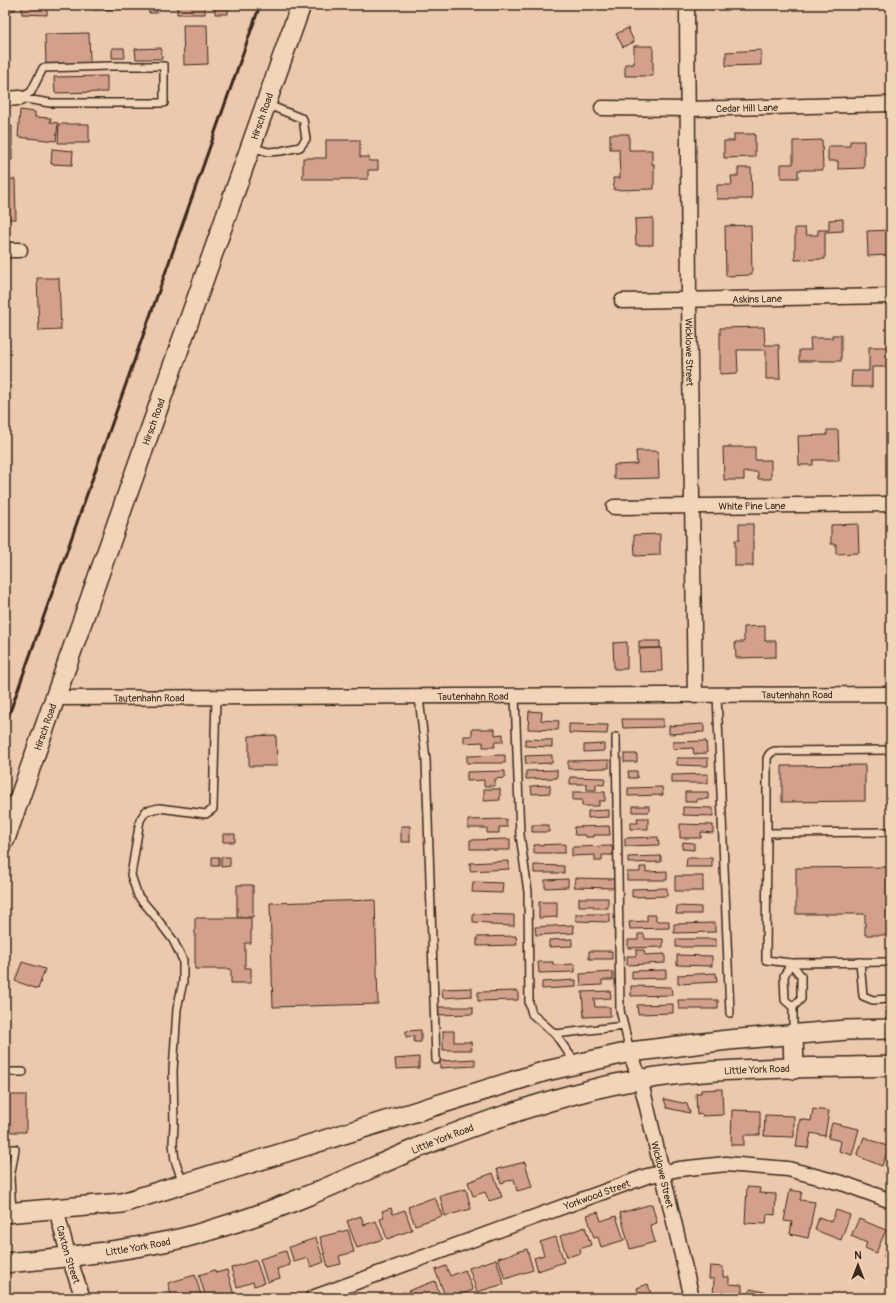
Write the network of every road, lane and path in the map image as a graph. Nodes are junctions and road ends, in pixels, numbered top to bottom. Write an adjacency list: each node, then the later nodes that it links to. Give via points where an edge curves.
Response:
1 (301, 5): 5 (main road, Hirsch Road)
2 (687, 9): 8 (street, Wicklowe Street)
3 (20, 98): 3 (lane, via 50,103 164,103 164,66 43,68 31,92); 4 (street)
4 (5, 99)
5 (266, 104): 9 (main road, Hirsch Road); 9 (lane, via 303,119 306,139 300,147 281,151 268,152)
6 (891, 104): 8 (street, Cedar Hill Lane)
7 (602, 108): 8 (street, Cedar Hill Lane)
8 (688, 109): 13 (street, Wicklowe Street)
9 (251, 146): 23 (main road, Hirsch Road)
10 (5, 250): 11 (street)
11 (20, 250)
12 (891, 296): 13 (street, Askins Lane)
13 (689, 299): 14 (street, Askins Lane); 17 (street, Wicklowe Street)
14 (622, 301)
15 (891, 504): 17 (street, White Pine Lane)
16 (614, 507): 17 (street, White Pine Lane)
17 (693, 507): 21 (street, Wicklowe Street)
18 (891, 694): 19 (street, Tautenhahn Road)
19 (717, 695): 21 (street, Tautenhahn Road); 35 (lane)
20 (515, 696): 21 (street, Tautenhahn Road); 22 (street, Tautenhahn Road); 38 (lane, via 520,835 528,892 529,1003 532,1014)
21 (695, 696)
22 (419, 697): 24 (street, Tautenhahn Road); 41 (lane, via 426,760)
23 (55, 698): 24 (street, Tautenhahn Road); 29 (main road, Hirsch Road)
24 (216, 698): 51 (lane, via 213,810 206,814 159,808 146,811 140,820 131,875 138,896 173,940 183,960 183,982 175,1036 172,1144)
25 (616, 737): 36 (lane, via 620,1010)
26 (891, 750): 28 (lane, via 772,752 767,756)
27 (891, 832): 28 (lane)
28 (767, 833): 32 (lane, via 766,960)
29 (5, 839)
30 (860, 962): 31 (lane); 32 (lane); 33 (lane, via 863,996 873,1000)
31 (891, 962)
32 (791, 963): 34 (lane, via 784,976 785,1000); 34 (lane, via 801,976 801,999)
33 (891, 999)
34 (793, 1008): 39 (lane)
35 (730, 1013)
36 (624, 1026): 38 (lane); 40 (lane)
37 (891, 1030): 39 (main road)
38 (555, 1034): 42 (lane)
39 (793, 1034): 40 (main road); 44 (main road)
40 (630, 1052): 42 (main road); 47 (street, Wicklowe Street)
41 (436, 1060)
42 (576, 1064): 51 (main road, via 538,1073)
43 (891, 1066): 44 (main road, Little York Road)
44 (794, 1069): 47 (main road, Little York Road, via 695,1072)
45 (5, 1072): 46 (lane)
46 (23, 1072)
47 (640, 1080): 49 (street, Wicklowe Street); 55 (main road, Little York Road, via 547,1102 481,1125 242,1220 183,1238)
48 (5, 1149): 50 (lane, via 15,1149)
49 (663, 1172): 52 (street, Yorkwood Street, via 726,1164 788,1169 845,1184); 58 (street, Yorkwood Street); 59 (street, Wicklowe Street)
50 (8, 1178): 54 (lane)
51 (183, 1184): 53 (main road, via 122,1203)
52 (891, 1201)
53 (56, 1209): 54 (main road); 55 (street, Caxton Street)
54 (8, 1213)
55 (69, 1258): 56 (main road, Little York Road); 57 (street, Caxton Street)
56 (5, 1263)
57 (83, 1298)
58 (312, 1298)
59 (692, 1298)

